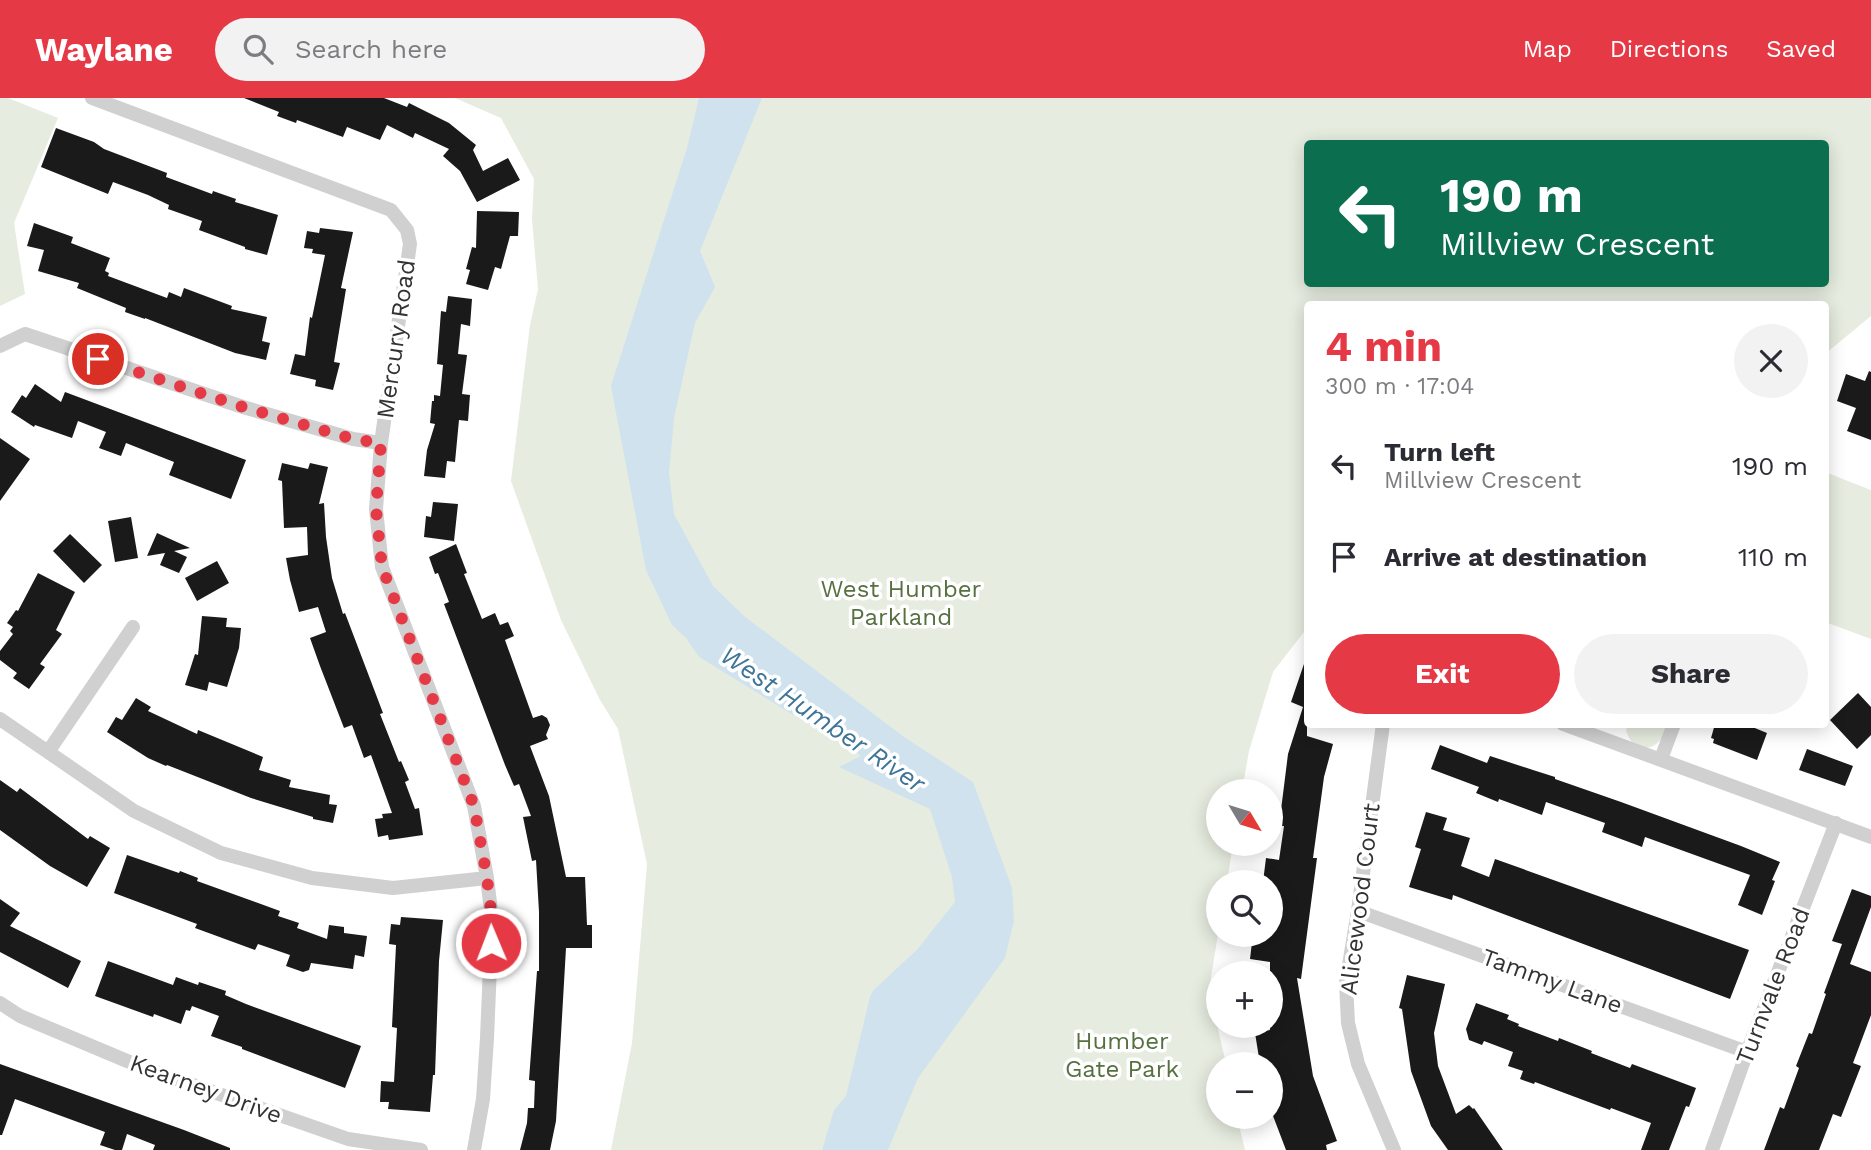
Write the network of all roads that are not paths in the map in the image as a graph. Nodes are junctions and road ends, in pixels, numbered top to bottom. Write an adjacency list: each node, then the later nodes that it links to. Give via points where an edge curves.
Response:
1 (92, 98): 3 (street, Mercury Road, via 391,210 407,230 410,244)
2 (0, 346): 3 (street, via 25,334 243,407)
3 (381, 443): 14 (street, Mercury Road, via 376,509 382,567 474,806)
4 (133, 627): 10 (street)
5 (0, 719): 10 (street)
6 (1381, 728): 15 (street, Alicewood Court)
7 (1587, 728): 9 (street)
8 (1673, 728): 11 (street)
9 (1605, 731): 11 (street)
10 (48, 752): 14 (street, via 134,811 221,853 313,878 393,888)
11 (1661, 759): 12 (street)
12 (1836, 823): 13 (street); 17 (street, Turnvale Road)
13 (1869, 832)
14 (487, 878): 19 (street, Mercury Road, via 492,919 487,1038)
15 (1358, 911): 17 (street, Tammy Lane); 20 (street, Alicewood Court, via 1346,983 1348,1023 1358,1064)
16 (0, 1003): 18 (street, Kearney Drive, via 20,1016 139,1066 335,1135)
17 (1747, 1052): 21 (street, Turnvale Road)
18 (421, 1150)
19 (474, 1150)
20 (1394, 1150)
21 (1712, 1150)

